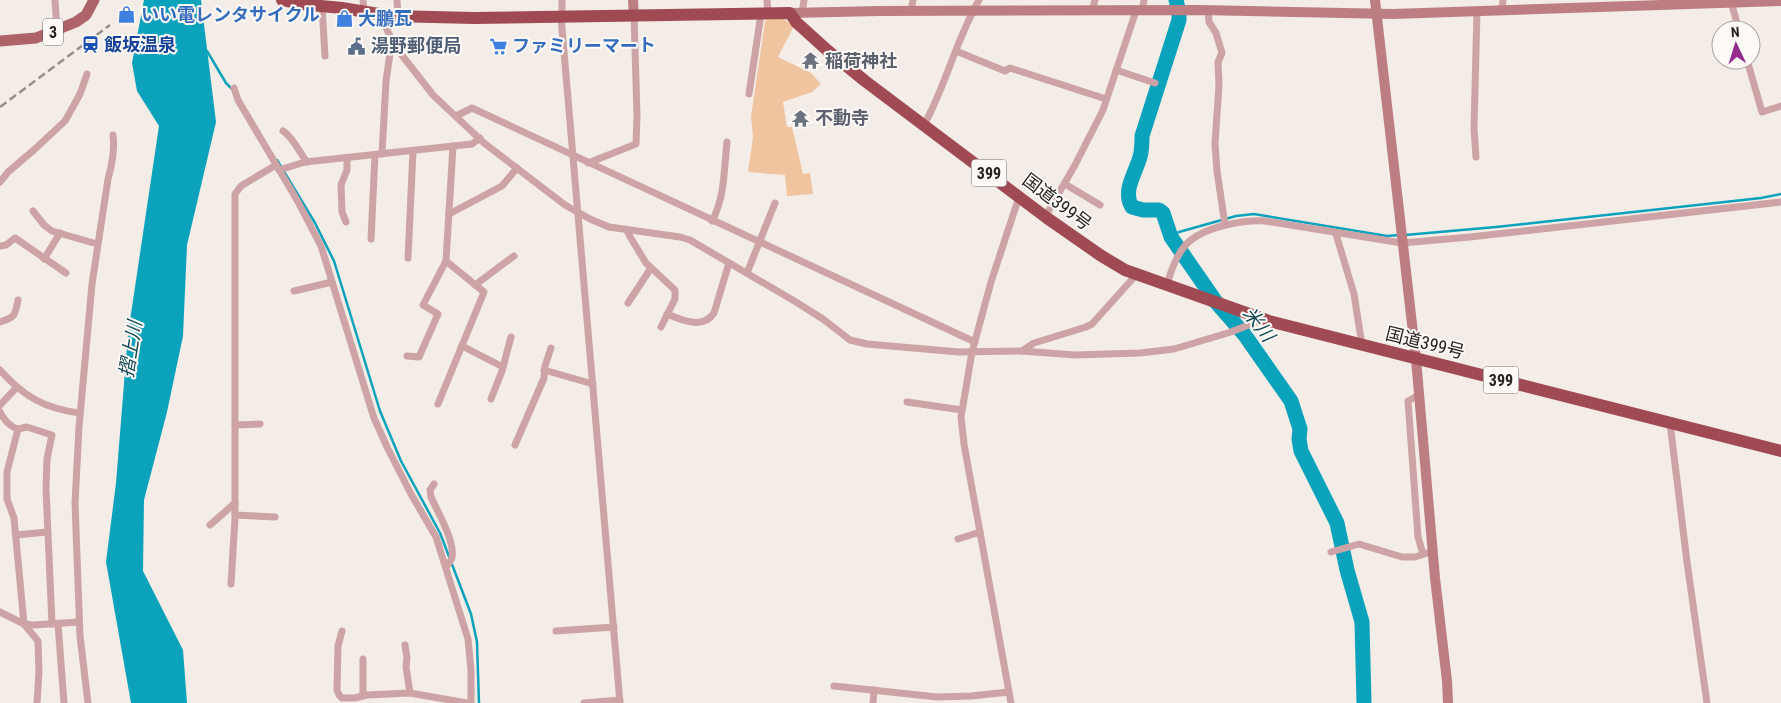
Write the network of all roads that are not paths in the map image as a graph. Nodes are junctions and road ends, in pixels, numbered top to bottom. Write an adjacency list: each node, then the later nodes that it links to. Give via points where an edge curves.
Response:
1 (55, 0): 33 (street)
2 (94, 0): 33 (main road, 3, via 83,18)
3 (282, 0): 17 (highway)
4 (397, 0): 29 (street)
5 (562, 0): 31 (street)
6 (633, 0): 30 (main road)
7 (766, 0): 27 (street)
8 (804, 0): 25 (street)
9 (913, 0): 20 (street)
10 (979, 0): 21 (street)
11 (1095, 0): 24 (street)
12 (1144, 0): 22 (street)
13 (1375, 0): 28 (main road)
14 (1781, 1): 15 (main road)
15 (1731, 2): 16 (main road); 32 (street)
16 (1503, 5): 23 (main road)
17 (322, 6): 18 (highway); 37 (street)
18 (364, 6): 26 (highway)
19 (1208, 10): 22 (main road); 28 (main road); 73 (street, via 1209,22 1222,53 1218,62 1215,144)
20 (911, 11): 21 (main road); 25 (main road)
21 (972, 11): 24 (main road); 36 (street)
22 (1139, 11): 24 (main road); 38 (street)
23 (1477, 11): 28 (main road); 56 (street)
24 (1092, 12)
25 (796, 13): 27 (highway); 47 (highway, 国道399号 / 399, via 796,22 827,50)
26 (380, 14): 29 (highway); 34 (street)
27 (765, 14): 30 (highway); 43 (street)
28 (1376, 14): 79 (main road)
29 (398, 16): 31 (highway)
30 (634, 16): 31 (highway); 59 (street, via 636,144)
31 (562, 17): 55 (street)
32 (1736, 20)
33 (57, 30): 35 (main road, 3, via 36,38)
34 (392, 40): 46 (street, via 433,95); 54 (street)
35 (0, 41)
36 (956, 51): 44 (street, via 1005,71 1010,68); 47 (street, via 936,104)
37 (325, 56)
38 (1116, 70): 41 (street); 44 (street)
39 (1750, 70): 45 (street, via 1762,112)
40 (87, 74): 62 (street, via 65,121)
41 (1155, 83)
42 (234, 88): 60 (street)
43 (749, 94)
44 (1106, 99): 63 (street)
45 (1781, 106)
46 (456, 116): 50 (street); 55 (street, via 472,108)
47 (924, 125): 64 (highway, 国道399号 / 399)
48 (282, 131): 58 (street, via 290,136)
49 (113, 135): 81 (street, via 111,166)
50 (480, 138): 52 (street, via 472,144); 61 (street)
51 (727, 142): 72 (street, via 720,201)
52 (453, 146): 53 (street); 70 (street)
53 (413, 150): 54 (street); 84 (street)
54 (378, 154): 57 (street); 78 (street)
55 (573, 156): 59 (street); 69 (street)
56 (1476, 157)
57 (347, 158): 58 (street); 74 (street, via 347,170 341,186 342,212)
58 (306, 162): 60 (street)
59 (588, 163): 72 (street)
60 (278, 167): 92 (street, via 321,246); 125 (street, via 241,186 236,194)
61 (517, 168): 69 (street); 70 (street, via 502,186)
62 (0, 182)
63 (1064, 184): 67 (street); 71 (street)
64 (1019, 197): 71 (highway, 国道399号 / 399); 103 (street)
65 (1781, 202): 79 (street)
66 (775, 203): 80 (street)
67 (1100, 205)
68 (33, 211): 76 (street, via 44,225)
69 (577, 212): 75 (street, via 609,227); 114 (street)
70 (449, 214): 86 (street)
71 (1045, 217): 91 (highway, 国道399号 / 399)
72 (712, 220): 80 (street)
73 (1224, 221): 77 (street, via 1253,220); 94 (street, via 1193,237 1183,248)
74 (346, 222)
75 (627, 230): 87 (street, via 690,240); 88 (street)
76 (60, 233): 81 (street); 85 (street)
77 (1336, 234): 79 (street); 104 (street, via 1354,294)
78 (372, 240)
79 (1401, 242): 110 (main road)
80 (760, 243): 89 (street); 103 (street)
81 (97, 244): 122 (street)
82 (0, 246): 85 (street, via 15,238)
83 (514, 256): 93 (street)
84 (408, 258)
85 (44, 259): 90 (street)
86 (446, 261): 93 (street); 109 (street, via 423,305 438,314 419,357)
87 (729, 263): 89 (street); 98 (street, via 710,318 703,322 687,322)
88 (651, 268): 97 (street); 98 (street, via 674,290 675,299)
89 (748, 273): 108 (street, via 823,319 850,340)
90 (66, 274)
91 (1136, 275): 94 (highway, 国道399号 / 399); 107 (street, via 1092,324 1034,343)
92 (332, 282): 95 (street); 140 (street, via 374,418)
93 (475, 285): 105 (street, via 484,292)
94 (1167, 285): 99 (highway, 国道399号 / 399)
95 (294, 291)
96 (18, 300): 100 (street, via 12,319)
97 (628, 303)
98 (667, 314): 101 (street)
99 (1264, 319): 104 (highway, 国道399号 / 399); 107 (street, via 1174,349 1075,354)
100 (0, 322)
101 (661, 327)
102 (511, 337): 111 (street)
103 (975, 342): 108 (street)
104 (1362, 345): 110 (highway, 国道399号 / 399)
105 (462, 346): 111 (street); 118 (street)
106 (551, 348): 113 (street)
107 (1022, 351): 108 (street)
108 (972, 352): 120 (street)
109 (407, 356)
110 (1416, 359): 123 (highway, 国道399号 / 399); 139 (main road)
111 (503, 366): 116 (street)
112 (0, 370): 115 (street)
113 (544, 370): 114 (street); 127 (street, via 544,378)
114 (592, 384): 146 (street)
115 (17, 387): 119 (street); 122 (street, via 37,402)
116 (491, 399)
117 (907, 402): 120 (street)
118 (438, 404)
119 (0, 405)
120 (962, 410): 135 (street, via 964,444)
121 (0, 412): 126 (street, via 3,419)
122 (80, 413): 143 (street, via 75,503)
123 (1670, 423): 128 (highway, 国道399号 / 399); 166 (street)
124 (260, 424): 125 (street)
125 (234, 425): 130 (street)
126 (18, 429): 134 (street, via 27,427 52,435 47,459); 136 (street, via 6,483)
127 (515, 445)
128 (1781, 451)
129 (434, 484): 140 (street, via 430,490 431,497 450,543)
130 (235, 503): 131 (street); 133 (street)
131 (235, 515): 132 (street); 141 (street)
132 (275, 517)
133 (210, 525)
134 (47, 532): 136 (street); 145 (street)
135 (980, 532): 137 (street); 153 (street)
136 (16, 535): 144 (street)
137 (958, 539)
138 (1339, 549): 139 (street, via 1364,545 1402,557)
139 (1428, 553): 165 (main road)
140 (449, 563): 161 (street, via 468,639)
141 (231, 584)
142 (0, 612): 144 (street)
143 (79, 622): 145 (street); 159 (street)
144 (24, 624): 145 (street); 157 (street, via 38,640)
145 (55, 624): 158 (street)
146 (614, 627): 147 (street); 156 (street)
147 (556, 630)
148 (342, 631): 155 (street, via 338,646 338,693 345,699)
149 (405, 645): 154 (street)
150 (363, 659): 155 (street)
151 (834, 686): 152 (street)
152 (874, 690): 153 (street, via 937,697); 163 (street)
153 (1009, 692): 164 (street)
154 (410, 693): 155 (street); 160 (street)
155 (363, 696)
156 (620, 702): 162 (street)
157 (37, 703)
158 (64, 703)
159 (88, 703)
160 (467, 703)
161 (471, 703)
162 (584, 703)
163 (873, 703)
164 (1011, 703)
165 (1448, 703)
166 (1707, 703)

